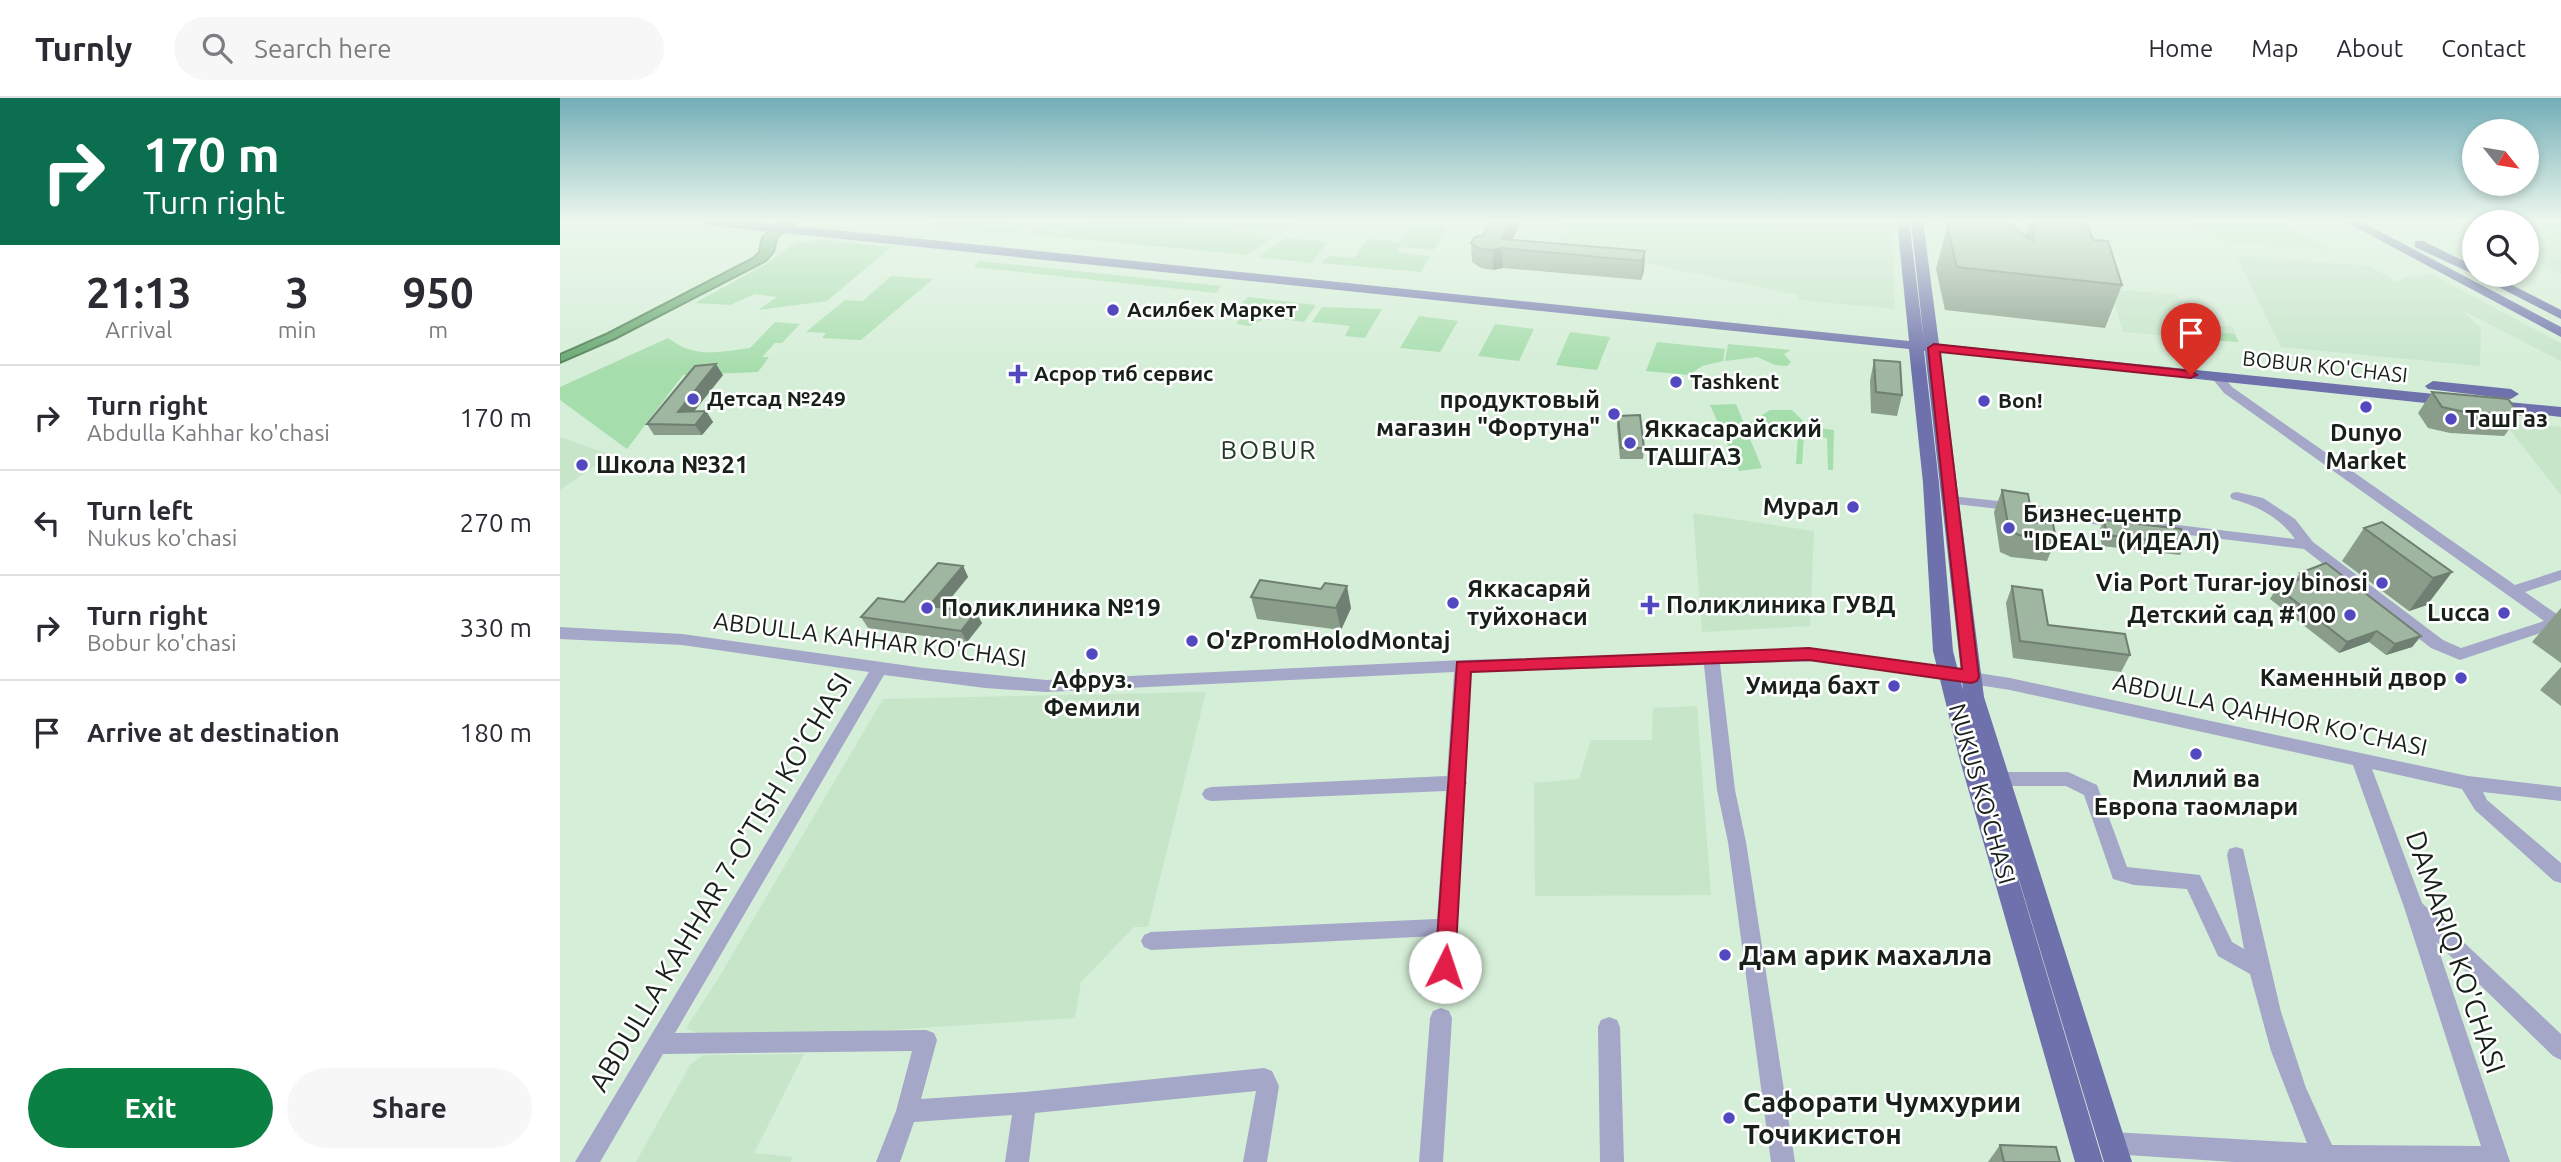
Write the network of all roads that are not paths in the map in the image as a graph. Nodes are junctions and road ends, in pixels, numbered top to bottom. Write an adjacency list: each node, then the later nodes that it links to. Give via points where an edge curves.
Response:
1 (1203, 271): 7 (main road, BOBUR KO'CHASI)
2 (1247, 271): 7 (main road, BOBUR KO'CHASI)
3 (1909, 271): 10 (main road)
4 (1923, 271): 10 (main road)
5 (2444, 271): 9 (main road)
6 (2506, 287): 8 (main road)
7 (1525, 301): 10 (main road, BOBUR KO'CHASI)
8 (2561, 315)
9 (2561, 333)
10 (1925, 341): 11 (main road, BOBUR KO'CHASI); 16 (main road, NUKUS KO'CHASI); 25 (main road, NUKUS KO'CHASI, via 1943,645)
11 (2162, 365): 12 (main road, BOBUR KO'CHASI); 13 (main road, BOBUR KO'CHASI)
12 (2217, 377): 14 (main road, BOBUR KO'CHASI); 19 (street, via 2228,390)
13 (2561, 400)
14 (2561, 412)
15 (2236, 496): 17 (street, via 2258,501 2290,522)
16 (1951, 500): 17 (street); 25 (main road, NUKUS KO'CHASI)
17 (2308, 545): 20 (street, via 2437,644 2460,654)
18 (2561, 575): 19 (street)
19 (2513, 591): 20 (street)
20 (2559, 624)
21 (560, 633): 24 (street, ABDULLA KAHHAR KO'CHASI, via 638,636)
22 (1711, 658): 23 (street, ABDULLA KAHHAR KO'CHASI); 25 (street, ABDULLA KAHHAR KO'CHASI, via 1824,654); 54 (street, via 1726,790)
23 (1463, 666): 24 (street, ABDULLA KAHHAR KO'CHASI, via 1046,686 982,683); 28 (street)
24 (880, 667): 41 (street, ABDULLA KAHHAR 7-O'TISH KO'CHASI)
25 (1959, 674): 26 (street, ABDULLA QAHHOR KO'CHASI); 27 (main road, NUKUS KO'CHASI); 55 (main road, NUKUS KO'CHASI)
26 (2360, 760): 29 (street, ABDULLA QAHHOR KO'CHASI); 34 (street, DAMARIQ KO'CHASI)
27 (2000, 779): 37 (street, via 2068,779 2091,790 2120,873 2193,881 2225,949); 45 (main road, NUKUS KO'CHASI)
28 (1458, 783): 30 (street); 35 (street)
29 (2469, 783): 31 (street, ABDULLA QAHHOR KO'CHASI); 33 (street, via 2481,805)
30 (1211, 794)
31 (2561, 794)
32 (2236, 855): 37 (street)
33 (2561, 875)
34 (2414, 907): 42 (street); 47 (street, DAMARIQ KO'CHASI)
35 (1448, 927): 36 (street); 38 (street)
36 (1152, 941)
37 (2257, 967): 46 (street, via 2275,1036)
38 (1443, 988)
39 (1441, 1018): 52 (street)
40 (1609, 1027): 53 (street)
41 (658, 1044): 44 (street, via 926,1040); 48 (street, ABDULLA KAHHAR 7-O'TISH KO'CHASI)
42 (2561, 1049)
43 (1025, 1103): 44 (street); 50 (street); 51 (street, via 1264,1079 1268,1086)
44 (907, 1111): 49 (street)
45 (2115, 1152): 46 (street)
46 (2326, 1159): 47 (street)
47 (2497, 1160)
48 (587, 1162)
49 (888, 1162)
50 (1017, 1162)
51 (1255, 1162)
52 (1430, 1162)
53 (1612, 1162)
54 (1783, 1162)
55 (2089, 1162)

